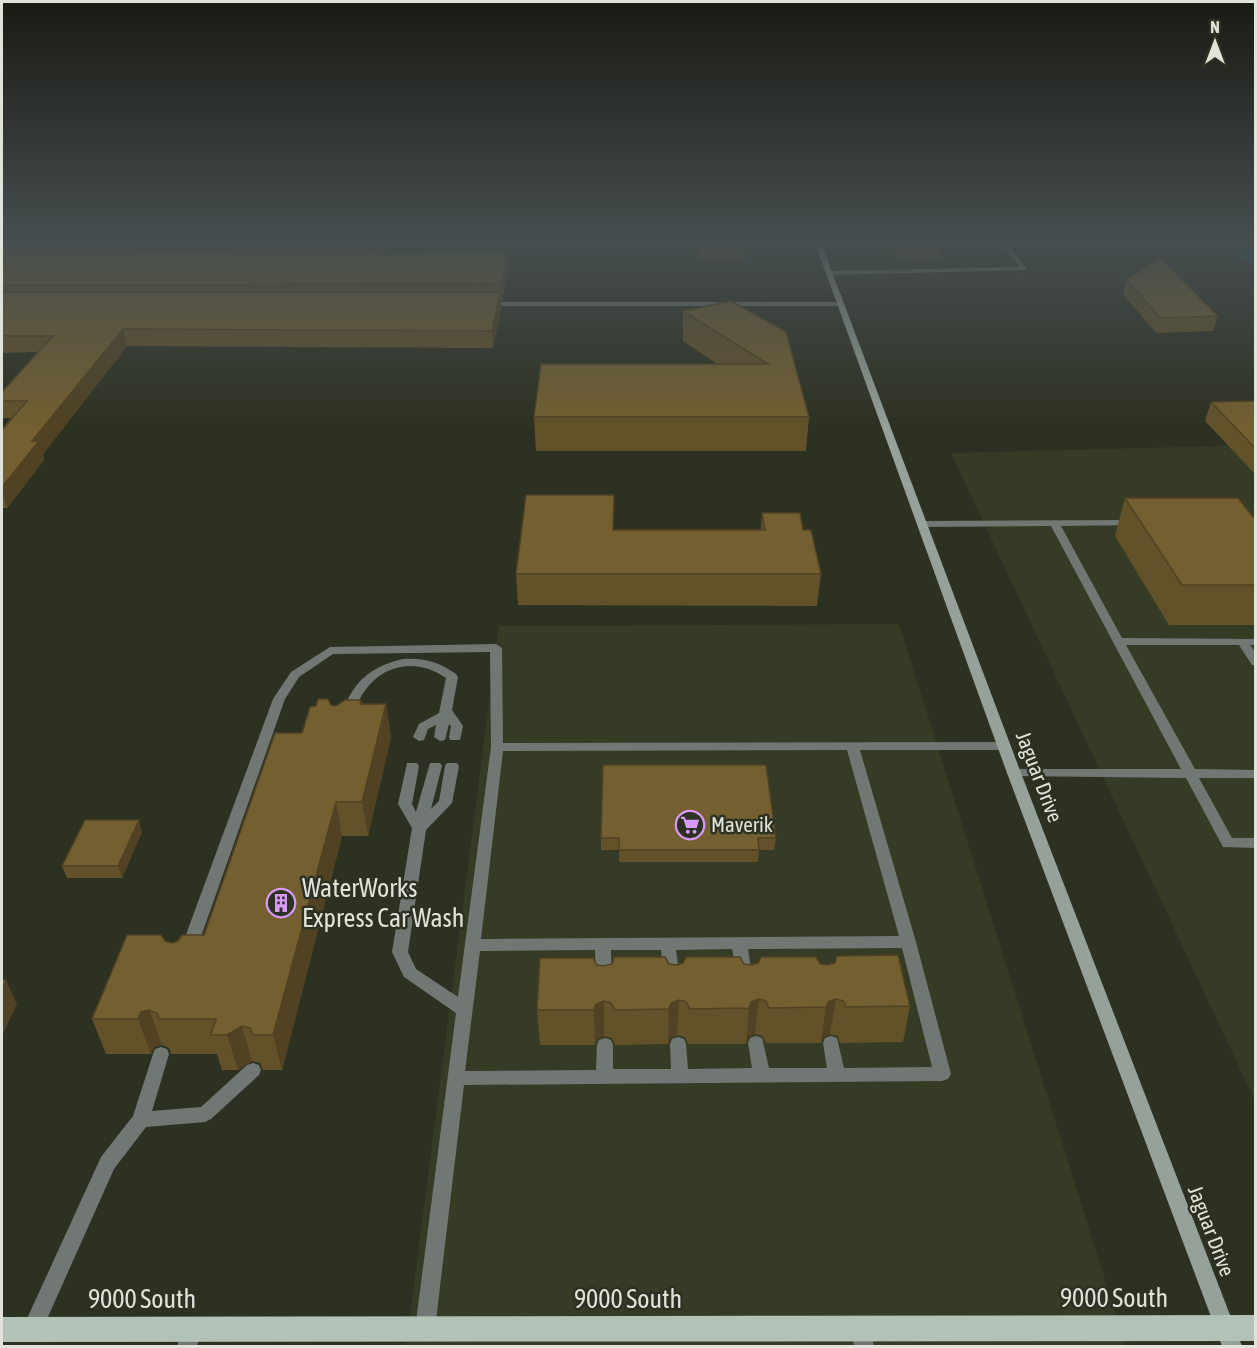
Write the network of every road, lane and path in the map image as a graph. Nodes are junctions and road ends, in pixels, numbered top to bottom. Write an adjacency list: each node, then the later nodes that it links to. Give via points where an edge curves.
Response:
1 (476, 304): 2 (street)
2 (841, 304): 4 (main road, Jaguar Drive)
3 (1149, 523): 5 (street)
4 (922, 524): 5 (street); 16 (main road, Jaguar Drive)
5 (1055, 524): 6 (street)
6 (1119, 640): 7 (street); 21 (street)
7 (1242, 642): 8 (street); 9 (street)
8 (1256, 642)
9 (1256, 662)
10 (447, 713): 11 (street, via 452,677 433,665 406,663 380,668 364,680 351,702); 12 (street, via 423,727); 13 (street); 14 (street, via 457,726)
11 (342, 733)
12 (419, 737)
13 (440, 737)
14 (455, 737)
15 (852, 746): 16 (street); 17 (street); 26 (street)
16 (1004, 746): 22 (main road, Jaguar Drive)
17 (497, 747): 31 (street); 32 (street, via 496,648 330,651 303,669 279,699)
18 (412, 765): 24 (street, via 405,804)
19 (435, 765): 24 (street)
20 (452, 765): 24 (street, via 445,803)
21 (1190, 772): 22 (street); 23 (street); 25 (street, via 1228,843)
22 (1014, 773): 55 (main road, Jaguar Drive)
23 (1256, 774)
24 (419, 828): 37 (street, via 400,952 410,973)
25 (1256, 843)
26 (908, 942): 30 (street); 44 (street, via 942,1074)
27 (603, 944): 28 (street); 31 (street); 36 (street)
28 (669, 944): 29 (street); 34 (street)
29 (739, 944): 30 (street); 35 (street)
30 (813, 944): 33 (street)
31 (471, 945): 37 (street)
32 (186, 959)
33 (816, 963)
34 (674, 992)
35 (747, 992)
36 (604, 993)
37 (464, 1010): 48 (street)
38 (756, 1043): 45 (street)
39 (831, 1043): 44 (street)
40 (678, 1044): 47 (street)
41 (605, 1045): 46 (street)
42 (161, 1054): 49 (street)
43 (253, 1070): 49 (street, via 205,1114)
44 (837, 1074): 45 (street)
45 (762, 1076): 47 (street)
46 (604, 1077): 47 (street); 48 (street)
47 (680, 1077)
48 (455, 1078): 51 (street)
49 (141, 1120): 53 (street, via 107,1163)
50 (1256, 1328): 55 (main road, 9000 South)
51 (425, 1329): 56 (main road, 9000 South); 57 (main road, 9000 South)
52 (2, 1330): 53 (main road, 9000 South)
53 (32, 1330): 56 (main road, 9000 South)
54 (863, 1337): 55 (main road, 9000 South); 57 (main road, 9000 South)
55 (1228, 1337)
56 (190, 1338)
57 (633, 1338)

